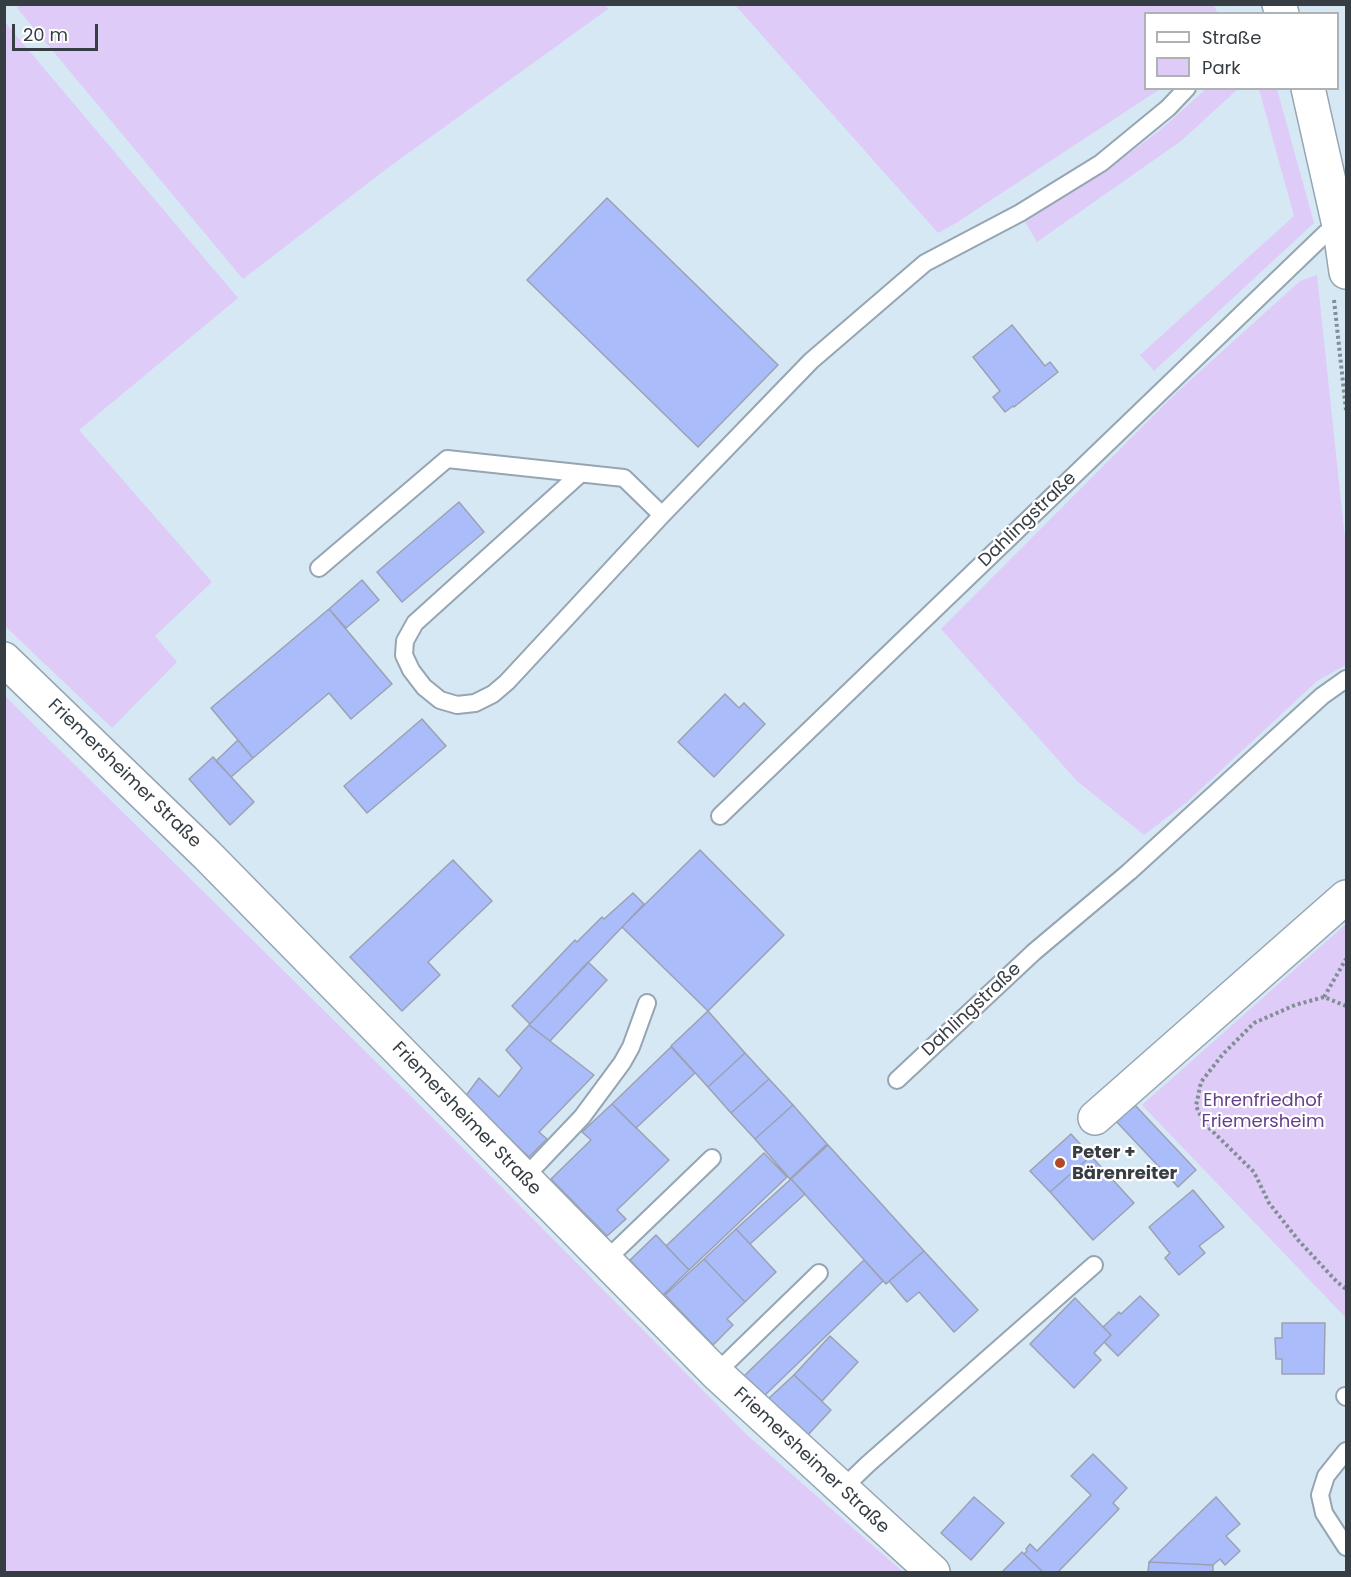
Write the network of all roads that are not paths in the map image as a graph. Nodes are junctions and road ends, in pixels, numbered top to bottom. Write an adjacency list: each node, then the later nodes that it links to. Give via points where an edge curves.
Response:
1 (1185, 90): 6 (lane, via 1101,163 1020,213 926,263 811,361)
2 (1308, 90): 3 (street)
3 (1340, 230): 4 (street); 10 (lane, Dahlingstraße, via 1326,232)
4 (1347, 272)
5 (579, 474): 6 (lane, via 624,478); 6 (lane, via 415,623 405,641 404,655 424,687 440,700 457,705 475,703 493,694); 7 (lane, via 447,459)
6 (662, 515)
7 (319, 568)
8 (4, 659): 16 (street, Friemersheimer Straße, via 207,855)
9 (1347, 679): 13 (lane, Dahlingstraße, via 1322,696 1129,872 1034,952)
10 (720, 816)
11 (1347, 897): 14 (street)
12 (647, 1003): 16 (lane, via 622,1063 582,1117)
13 (897, 1080)
14 (1095, 1118)
15 (712, 1158): 17 (lane)
16 (524, 1178): 17 (street, Friemersheimer Straße)
17 (605, 1261): 20 (street, Friemersheimer Straße)
18 (1094, 1265): 22 (lane)
19 (819, 1272): 20 (lane)
20 (716, 1373): 22 (street, Friemersheimer Straße)
21 (1347, 1451): 23 (lane, via 1326,1476 1320,1495 1324,1513)
22 (842, 1489): 24 (street, Friemersheimer Straße)
23 (1347, 1547)
24 (933, 1572)

